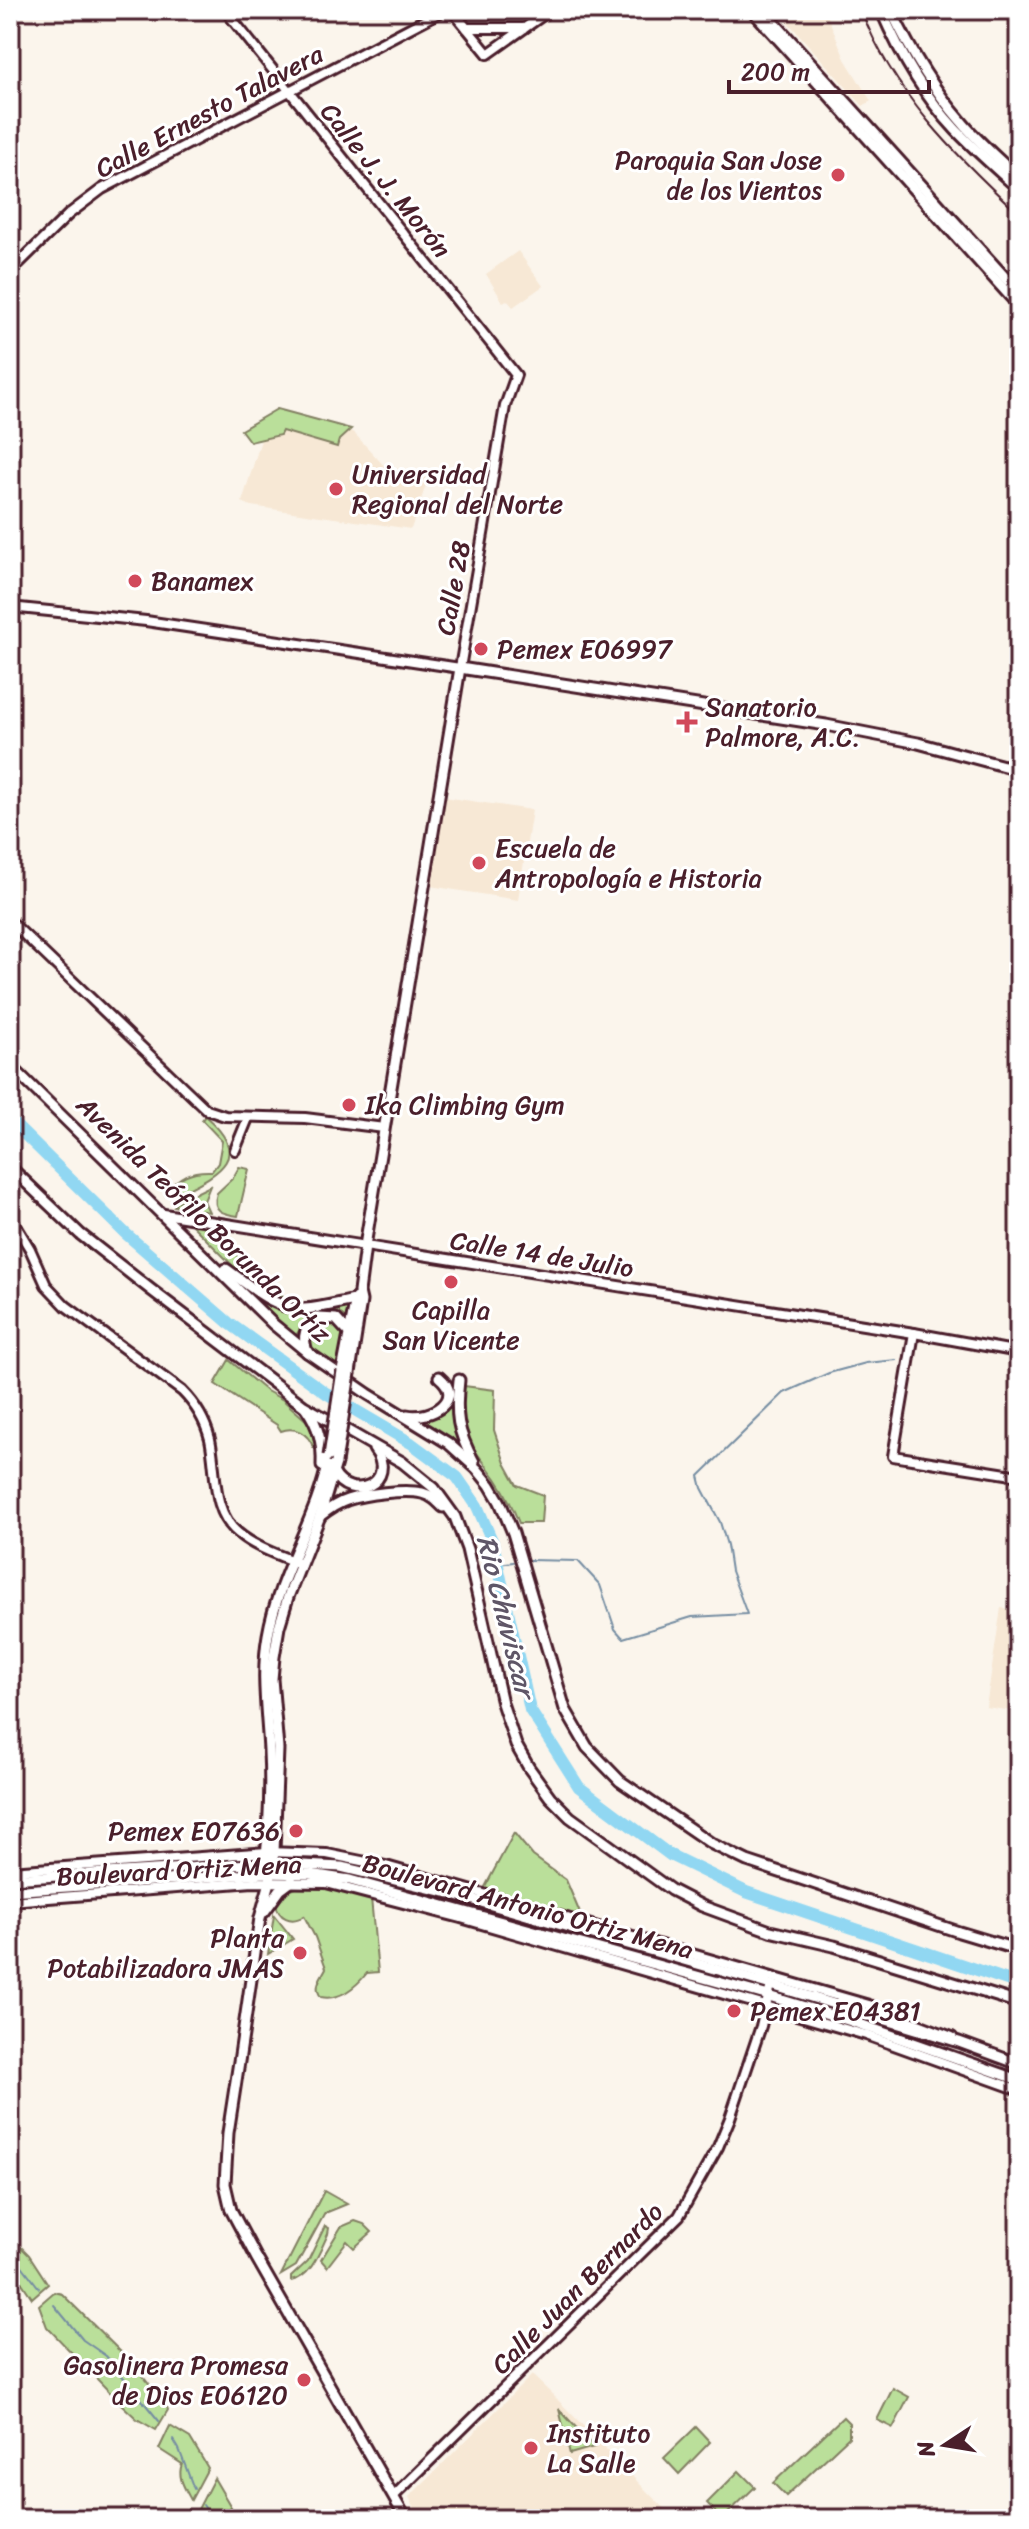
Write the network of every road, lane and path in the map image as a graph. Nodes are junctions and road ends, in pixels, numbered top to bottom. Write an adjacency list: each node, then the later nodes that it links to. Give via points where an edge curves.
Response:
1 (225, 10): 11 (street, Calle J. J. Morón)
2 (444, 10): 11 (street, Calle Ernesto Talavera)
3 (452, 10): 9 (street)
4 (550, 10): 10 (street)
5 (752, 10): 16 (main road)
6 (763, 10): 15 (main road)
7 (881, 10): 13 (main road, via 905,60 938,109)
8 (891, 10): 12 (main road, via 945,102)
9 (467, 28): 10 (street); 10 (street, via 488,54)
10 (525, 28)
11 (290, 92): 14 (street, Calle Ernesto Talavera, via 92,195); 17 (street, Calle J. J. Morón)
12 (1019, 179)
13 (1019, 189)
14 (10, 272)
15 (1019, 293)
16 (1019, 306)
17 (516, 375): 19 (street, Calle 28, via 505,406)
18 (10, 607): 19 (street, via 146,621)
19 (460, 668): 20 (main road, via 826,725); 24 (main road)
20 (1019, 770)
21 (10, 921): 23 (street, via 199,1104 225,1116)
22 (10, 1065): 27 (main road, Avenida Teófilo Borunda Ortíz)
23 (248, 1118): 24 (street, via 305,1118); 25 (street)
24 (384, 1128): 30 (main road)
25 (235, 1150)
26 (10, 1167): 41 (main road, via 80,1234)
27 (164, 1214): 30 (street, Calle 14 de Julio); 32 (main road, Avenida Teófilo Borunda Ortíz)
28 (10, 1216): 31 (street)
29 (10, 1227): 31 (street)
30 (365, 1246): 33 (main road); 35 (street, Calle 14 de Julio)
31 (30, 1249): 49 (street, via 49,1290 66,1306 189,1398 209,1438 218,1499 231,1526 251,1542)
32 (210, 1259): 33 (main road, via 293,1308); 36 (main road, Avenida Teófilo Borunda Ortíz)
33 (357, 1296): 34 (main road); 38 (main road, via 361,1301)
34 (348, 1333): 36 (main road, via 336,1319 319,1318 307,1327); 38 (main road)
35 (914, 1333): 37 (street, Calle 14 de Julio); 46 (street, via 893,1456)
36 (307, 1352): 42 (main road, Avenida Teófilo Borunda Ortíz)
37 (1019, 1352)
38 (346, 1372): 44 (main road, bridge)
39 (439, 1377): 42 (main road, via 448,1386 440,1409 423,1416)
40 (459, 1380): 45 (main road, via 458,1428)
41 (304, 1406): 43 (main road); 47 (main road, via 317,1426 322,1451)
42 (398, 1412): 45 (main road, Avenida Teófilo Borunda Ortíz, via 448,1443)
43 (369, 1444): 44 (main road, via 382,1466 367,1487 342,1485); 48 (main road, via 422,1476)
44 (333, 1464): 47 (main road); 47 (main road)
45 (477, 1469): 57 (main road, Avenida Teófilo Borunda Ortíz, via 513,1533 565,1709 587,1747 611,1773 712,1844 747,1861)
46 (1019, 1476)
47 (317, 1512): 48 (main road, via 347,1500 408,1492 433,1497); 49 (main road)
48 (455, 1517): 59 (main road, via 508,1724 529,1768 570,1817 671,1890 702,1906 770,1931)
49 (295, 1562): 50 (main road, via 272,1679 278,1749)
50 (268, 1870): 51 (street); 52 (main road, Boulevard Antonio Ortiz Mena); 53 (street, Boulevard Ortiz Mena); 54 (main road, Boulevard Antonio Ortiz Mena); 55 (street, Boulevard Ortiz Mena); 56 (main road); 58 (main road, Boulevard Antonio Ortiz Mena, via 350,1880); 60 (street, via 337,1855 399,1869 869,2005)
51 (10, 1871)
52 (10, 1879)
53 (292, 1881): 56 (main road); 58 (street, Boulevard Ortiz Mena, via 326,1883)
54 (10, 1891)
55 (10, 1901)
56 (260, 1918): 64 (main road, via 224,2168 227,2199)
57 (1019, 1950)
58 (769, 1996): 60 (main road, Boulevard Antonio Ortiz Mena); 62 (main road, Boulevard Antonio Ortiz Mena); 63 (street, Boulevard Antonio Ortiz Mena); 64 (street, Calle Juan Bernardo, via 724,2134 679,2216)
59 (1019, 2003)
60 (959, 2042): 61 (main road, Boulevard Antonio Ortiz Mena)
61 (1019, 2064)
62 (1019, 2080)
63 (1019, 2090)
64 (394, 2496): 65 (main road)
65 (406, 2519)

